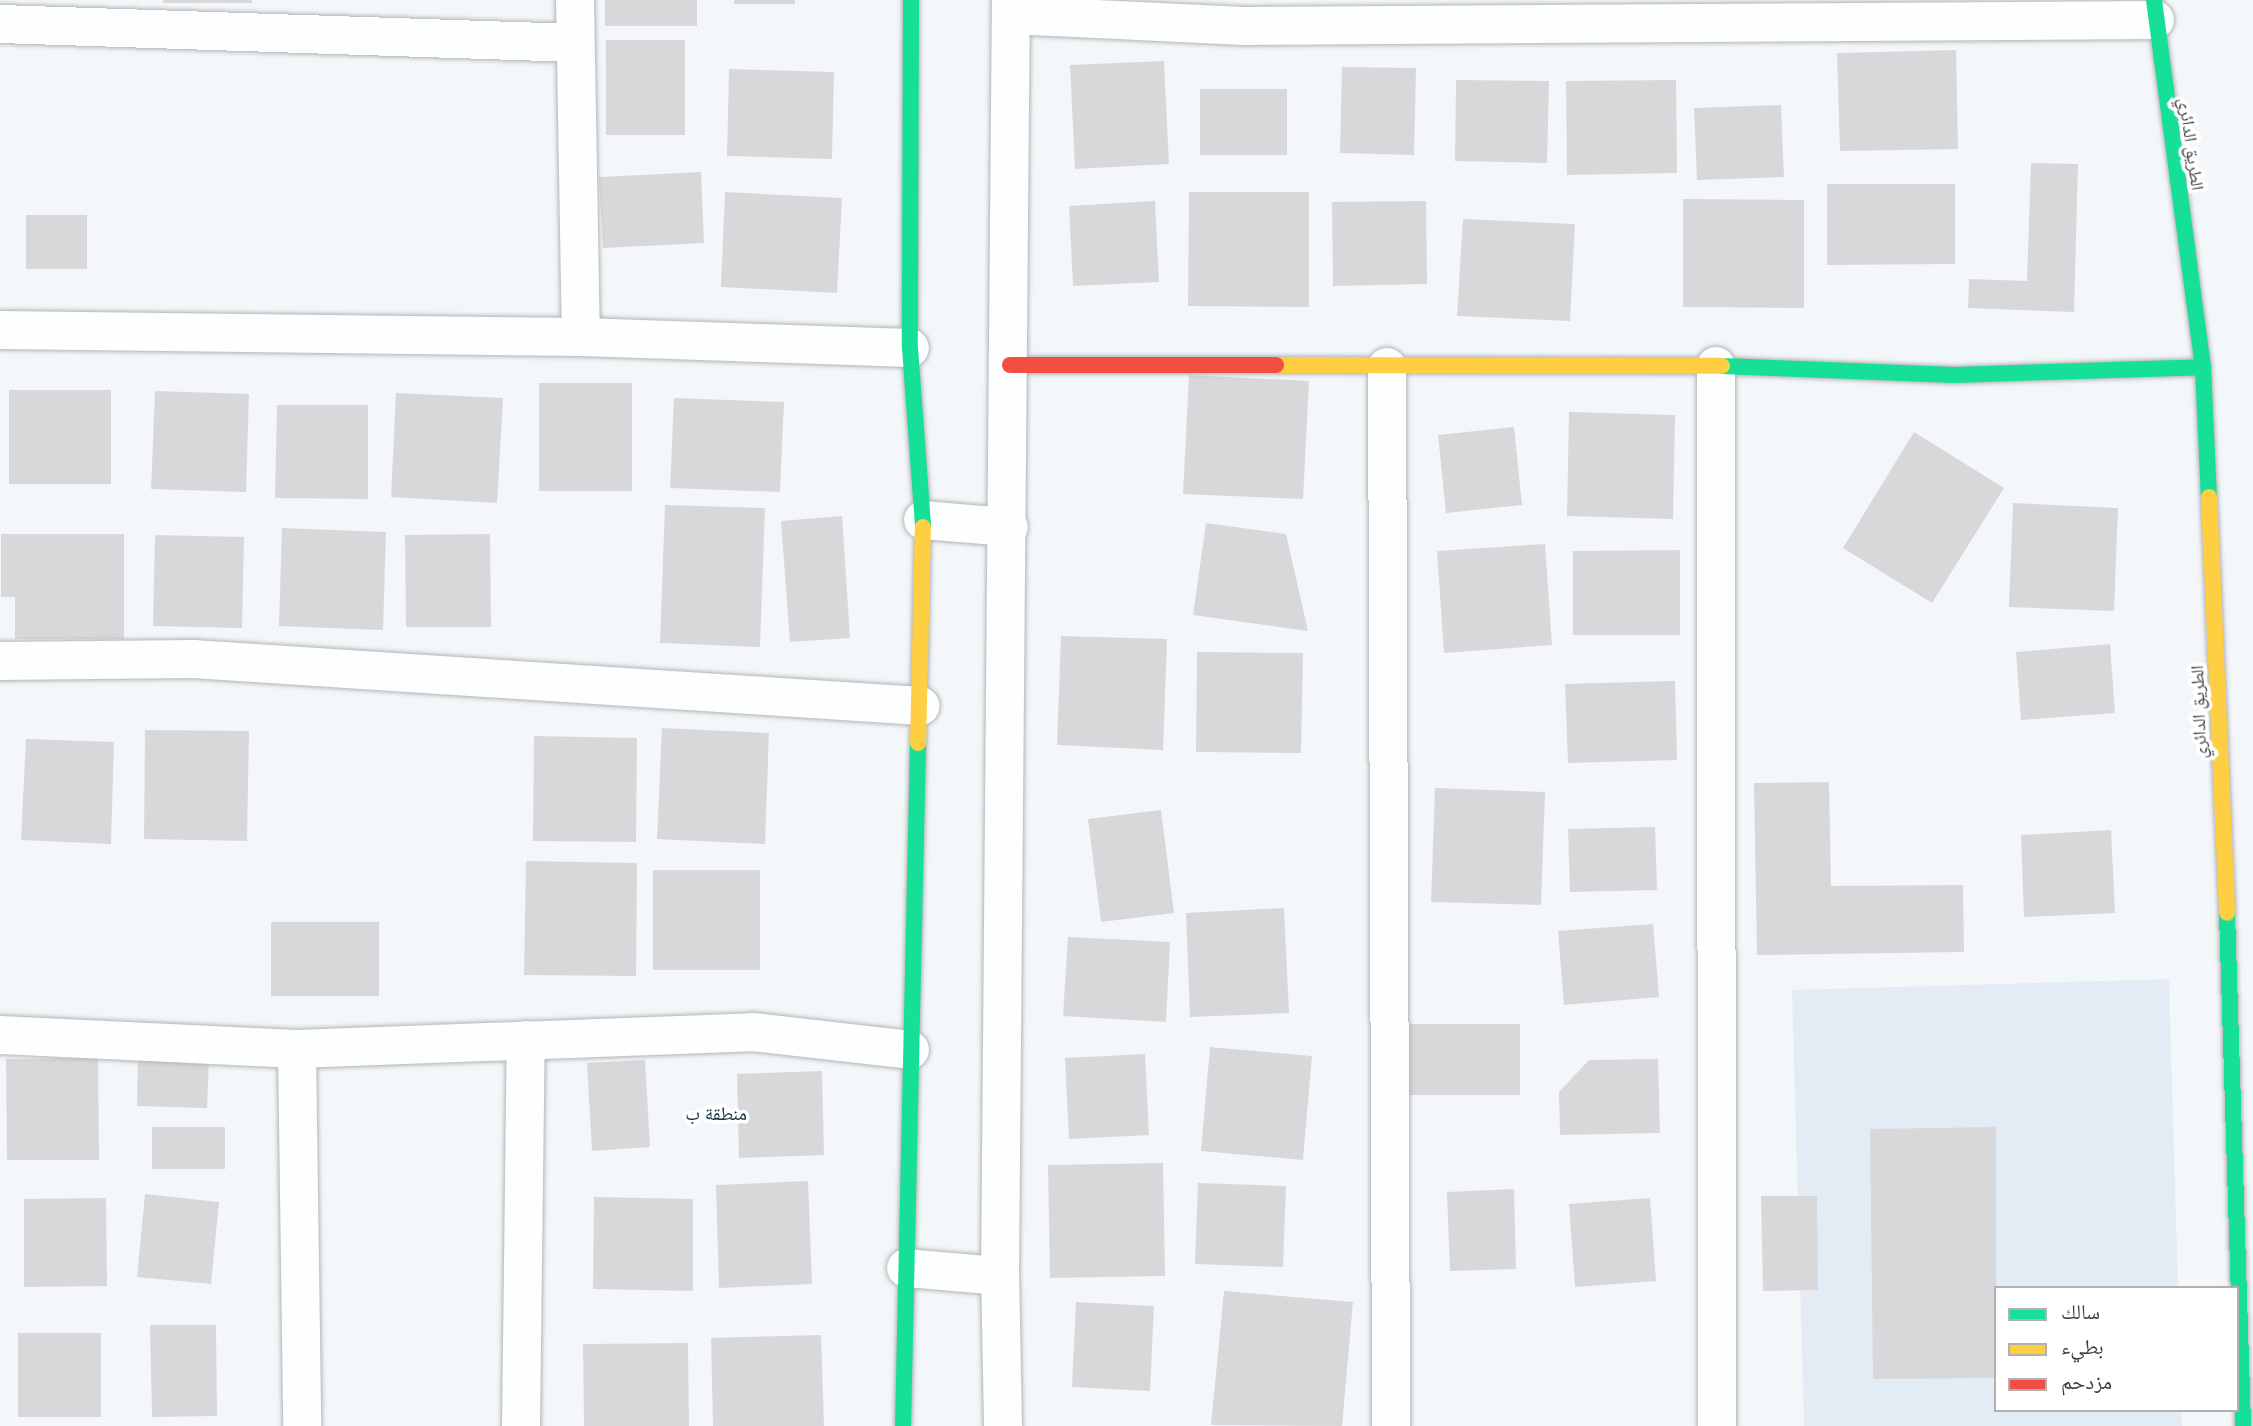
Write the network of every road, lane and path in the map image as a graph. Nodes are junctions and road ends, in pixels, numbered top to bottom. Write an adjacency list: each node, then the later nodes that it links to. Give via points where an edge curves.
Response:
1 (575, 0): 6 (street)
2 (911, 0): 9 (main road)
3 (1012, 8): 4 (street, via 1309,27); 10 (street)
4 (2155, 10): 13 (main road, الطريق الدائري)
5 (0, 23): 6 (street)
6 (575, 43): 8 (street)
7 (0, 330): 8 (street)
8 (581, 337): 9 (street)
9 (910, 348): 14 (main road)
10 (1010, 365): 12 (main road); 15 (street)
11 (1716, 366): 12 (main road); 13 (main road, via 1954,375); 30 (street)
12 (1387, 367): 29 (street)
13 (2203, 367): 22 (main road, الطريق الدائري)
14 (923, 520): 15 (street); 17 (main road)
15 (1009, 527): 24 (street)
16 (0, 661): 17 (street, via 193,659)
17 (920, 706): 21 (main road)
18 (0, 1035): 20 (street)
19 (526, 1040): 20 (street); 21 (street, via 753,1032); 26 (street)
20 (297, 1049): 25 (street)
21 (910, 1050): 23 (main road)
22 (2246, 1223): 31 (main road, الطريق الدائري)
23 (906, 1268): 24 (street); 27 (main road)
24 (1000, 1276): 28 (street)
25 (302, 1426)
26 (521, 1426)
27 (903, 1426)
28 (1003, 1426)
29 (1391, 1426)
30 (1717, 1426)
31 (2244, 1426)

